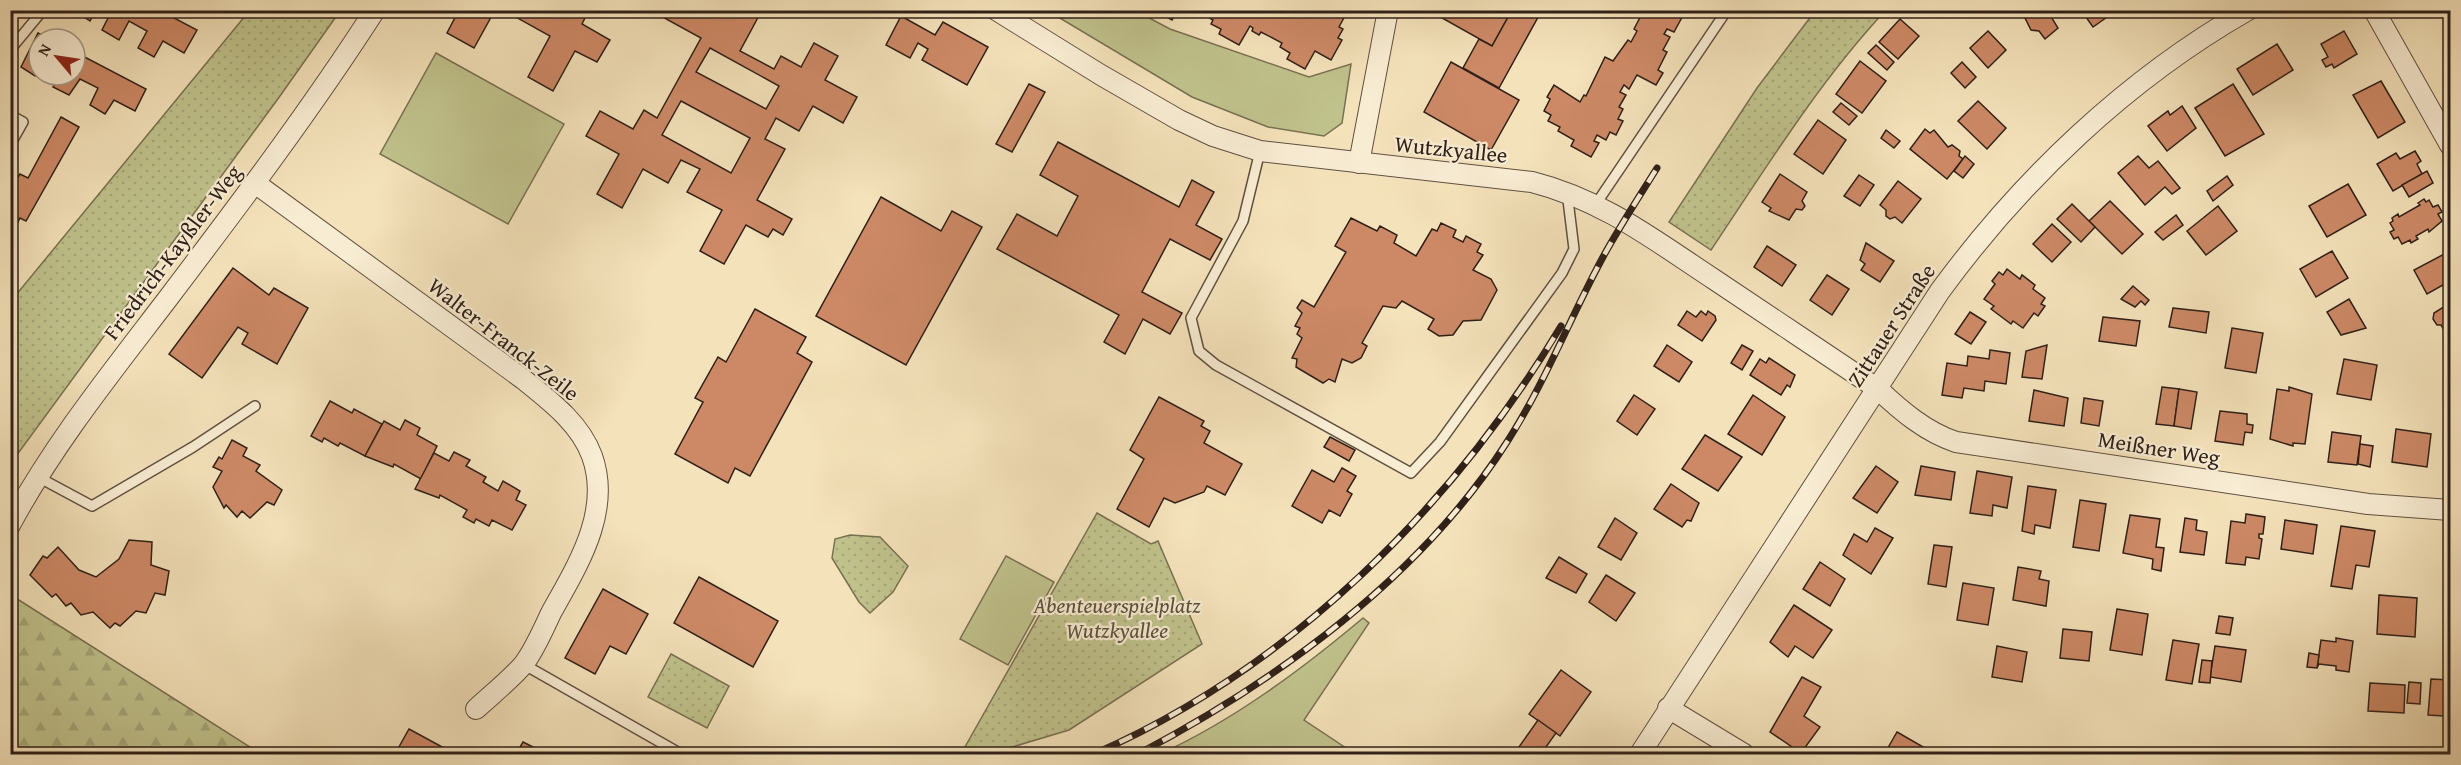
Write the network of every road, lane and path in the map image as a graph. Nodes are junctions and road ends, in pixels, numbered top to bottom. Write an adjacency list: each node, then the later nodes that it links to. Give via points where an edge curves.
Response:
1 (43, 10): 8 (lane)
2 (375, 10): 14 (street, Friedrich-Kayßler-Weg)
3 (996, 10): 12 (street, Wutzkyallee, via 1179,120)
4 (1388, 10): 13 (street)
5 (1727, 10): 16 (lane)
6 (2248, 10): 17 (street, Zittauer Straße, via 2174,58 2075,138 1980,237 1940,291)
7 (2374, 10): 11 (street)
8 (10, 50)
9 (10, 115): 10 (lane, via 23,122)
10 (10, 145)
11 (2451, 145)
12 (1260, 151): 13 (street, Wutzkyallee); 15 (lane, via 1243,221 1191,318 1199,351 1216,365 1411,473 1440,442 1562,273 1574,249)
13 (1359, 163): 15 (street, Wutzkyallee, via 1532,182)
14 (255, 183): 19 (street, Friedrich-Kayßler-Weg); 22 (street, Walter-Franck-Zeile, via 523,379 554,404 581,434 598,476 594,525 582,556)
15 (1567, 191): 16 (street, Wutzkyallee)
16 (1596, 204): 17 (street, Wutzkyallee)
17 (1878, 389): 20 (street, Meißner Weg, via 1898,408 1938,435 1956,442 2368,504); 23 (street, Zittauer Straße)
18 (255, 406): 19 (lane, via 92,506)
19 (38, 477): 21 (street, Friedrich-Kayßler-Weg)
20 (2451, 510)
21 (10, 525)
22 (523, 664): 24 (street, Walter-Franck-Zeile); 25 (lane)
23 (1668, 708): 26 (street, Zittauer Straße); 27 (street)
24 (476, 709)
25 (681, 754)
26 (1640, 754)
27 (1744, 754)

